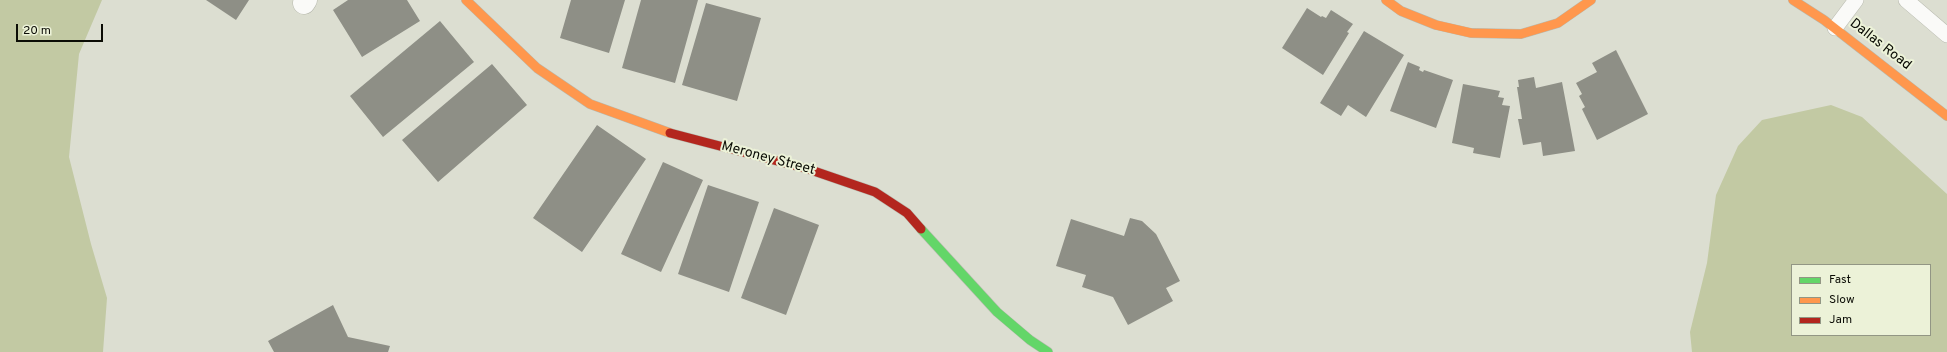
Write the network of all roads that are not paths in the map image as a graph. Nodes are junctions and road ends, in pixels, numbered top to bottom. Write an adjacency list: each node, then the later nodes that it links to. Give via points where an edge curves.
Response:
1 (466, 0): 10 (street, Meroney Street, via 537,68 590,104 673,134 808,169 875,192 907,213 997,312)
2 (1386, 0): 3 (street, via 1401,11 1436,25 1471,33 1521,34 1558,23)
3 (1591, 0)
4 (1793, 0): 7 (street, Dallas Road)
5 (1856, 0): 7 (lane)
6 (1906, 0): 8 (lane)
7 (1835, 28): 9 (street, Dallas Road)
8 (1947, 35)
9 (1947, 116)
10 (1048, 352)

